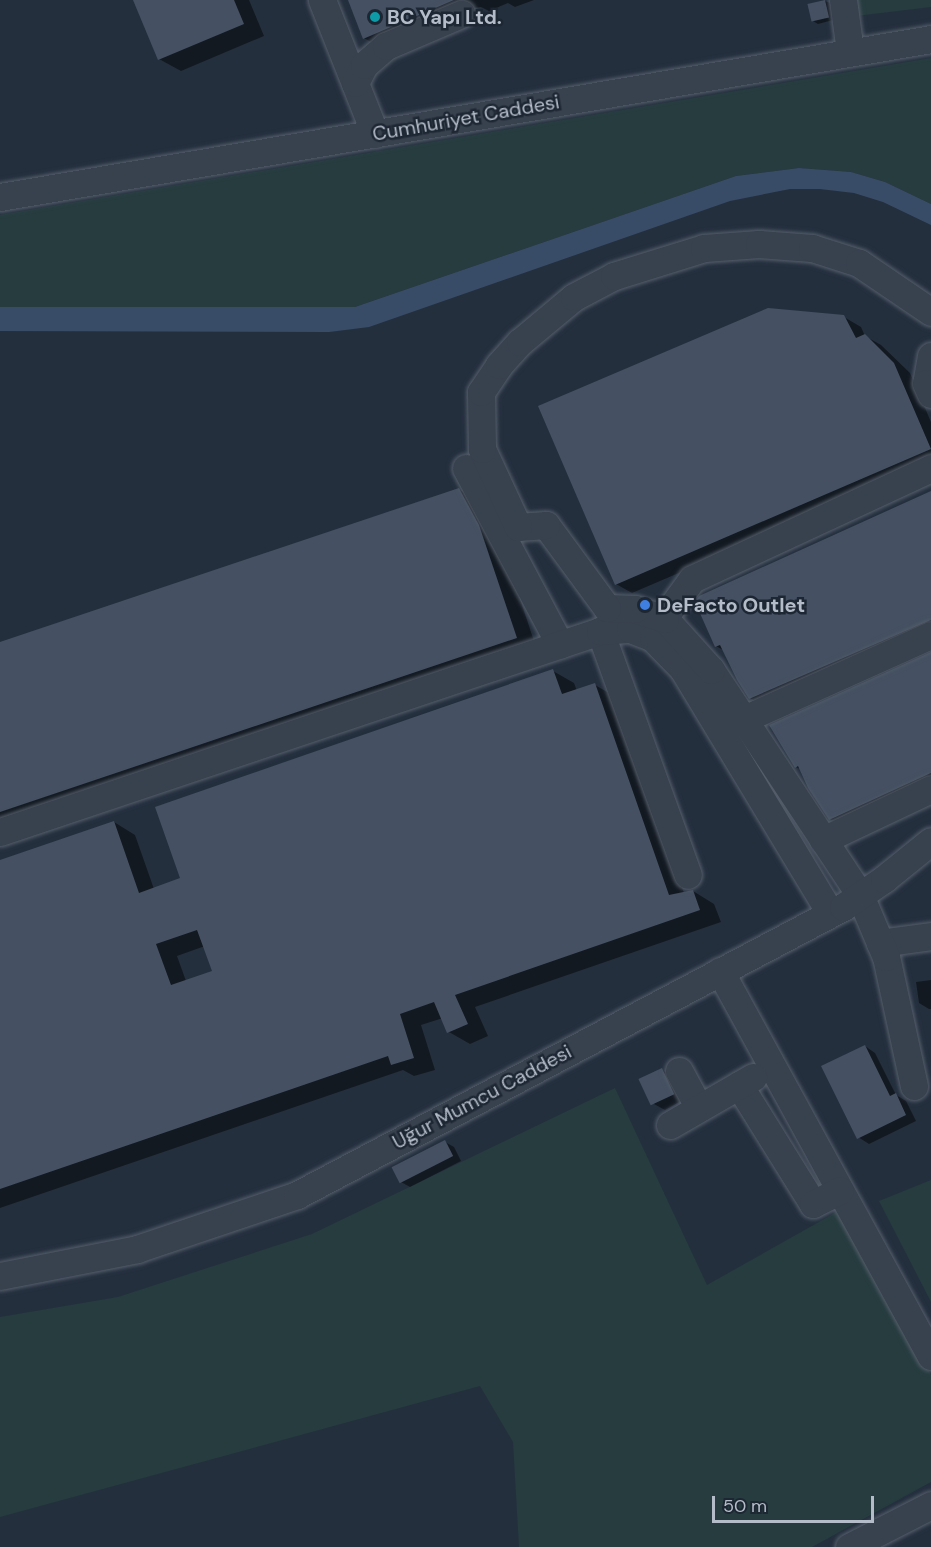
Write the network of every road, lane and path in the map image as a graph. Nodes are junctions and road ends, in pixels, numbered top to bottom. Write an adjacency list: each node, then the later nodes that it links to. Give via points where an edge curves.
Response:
1 (322, 0): 6 (street)
2 (843, 0): 5 (street)
3 (461, 14): 6 (street, via 386,46 364,65)
4 (931, 39): 5 (street, Cumhuriyet Caddesi)
5 (850, 51): 7 (street, Cumhuriyet Caddesi)
6 (355, 83): 7 (street)
7 (375, 134): 8 (street, Cumhuriyet Caddesi)
8 (0, 197)
9 (931, 312): 14 (street, via 859,263 812,248 759,244 704,248 614,276 574,297 499,365 481,392 482,449 518,527 546,525 607,608 635,609)
10 (931, 356): 11 (street, via 926,383)
11 (931, 394)
12 (466, 468): 17 (street)
13 (931, 468): 14 (street, via 692,579)
14 (663, 619): 18 (street, via 711,670)
15 (600, 630): 17 (street); 23 (street); 25 (street, via 630,629 653,638 683,669)
16 (931, 635): 18 (street)
17 (560, 645): 20 (street)
18 (744, 719): 21 (street)
19 (931, 789): 21 (street)
20 (0, 832)
21 (823, 840): 24 (street)
22 (931, 841): 24 (street, Uğur Mumcu Caddesi)
23 (687, 875)
24 (860, 895): 25 (street, Uğur Mumcu Caddesi); 27 (street)
25 (830, 913): 28 (street, Uğur Mumcu Caddesi)
26 (931, 936): 27 (street)
27 (880, 943): 32 (street)
28 (720, 971): 29 (street); 36 (street, Uğur Mumcu Caddesi, via 297,1195 137,1249)
29 (772, 1066): 31 (street); 35 (street)
30 (679, 1071): 33 (street)
31 (739, 1085): 33 (street); 35 (street, via 813,1204)
32 (914, 1086)
33 (699, 1108): 34 (street)
34 (669, 1125)
35 (840, 1190): 37 (street)
36 (0, 1276)
37 (931, 1356)
38 (926, 1507): 39 (street)
39 (849, 1547)

